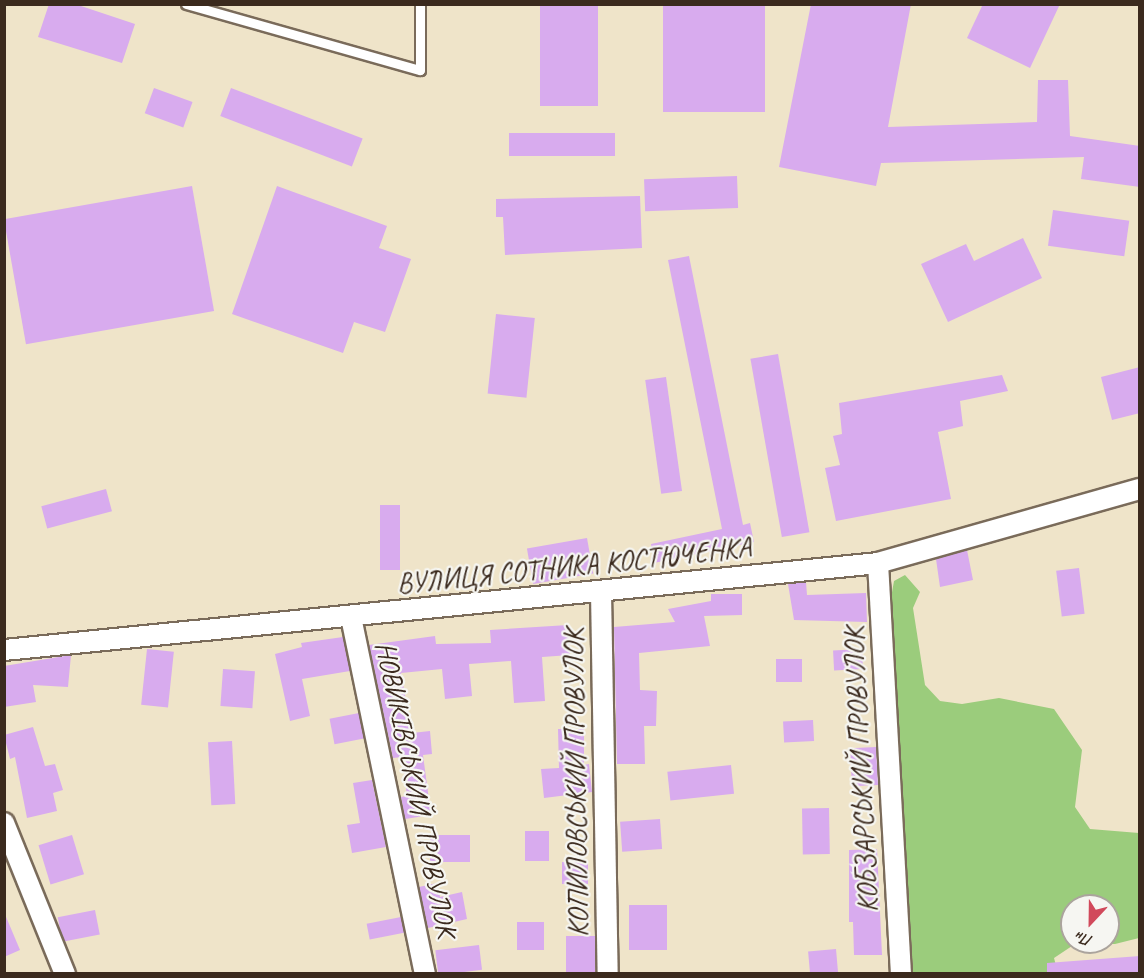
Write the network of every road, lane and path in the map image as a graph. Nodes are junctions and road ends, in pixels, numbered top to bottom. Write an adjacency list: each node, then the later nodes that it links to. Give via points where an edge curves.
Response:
1 (186, 4): 2 (lane, via 420,70)
2 (420, 4)
3 (1140, 489): 4 (street, ВУЛИЦЯ СОТНИКА КОСТЮЧЕНКА)
4 (878, 563): 5 (street, ВУЛИЦЯ СОТНИКА КОСТЮЧЕНКА); 12 (street, КОБЗАРСЬКИЙ ПРОВУЛОК)
5 (601, 592): 6 (street, ВУЛИЦЯ СОТНИКА КОСТЮЧЕНКА); 11 (street, КОПИЛОВСЬКИЙ ПРОВУЛОК)
6 (351, 617): 7 (street, ВУЛИЦЯ СОТНИКА КОСТЮЧЕНКА); 10 (street, НОВИКІВСЬКИЙ ПРОВУЛОК)
7 (4, 650)
8 (4, 823): 9 (street)
9 (65, 974)
10 (425, 974)
11 (608, 974)
12 (901, 974)

